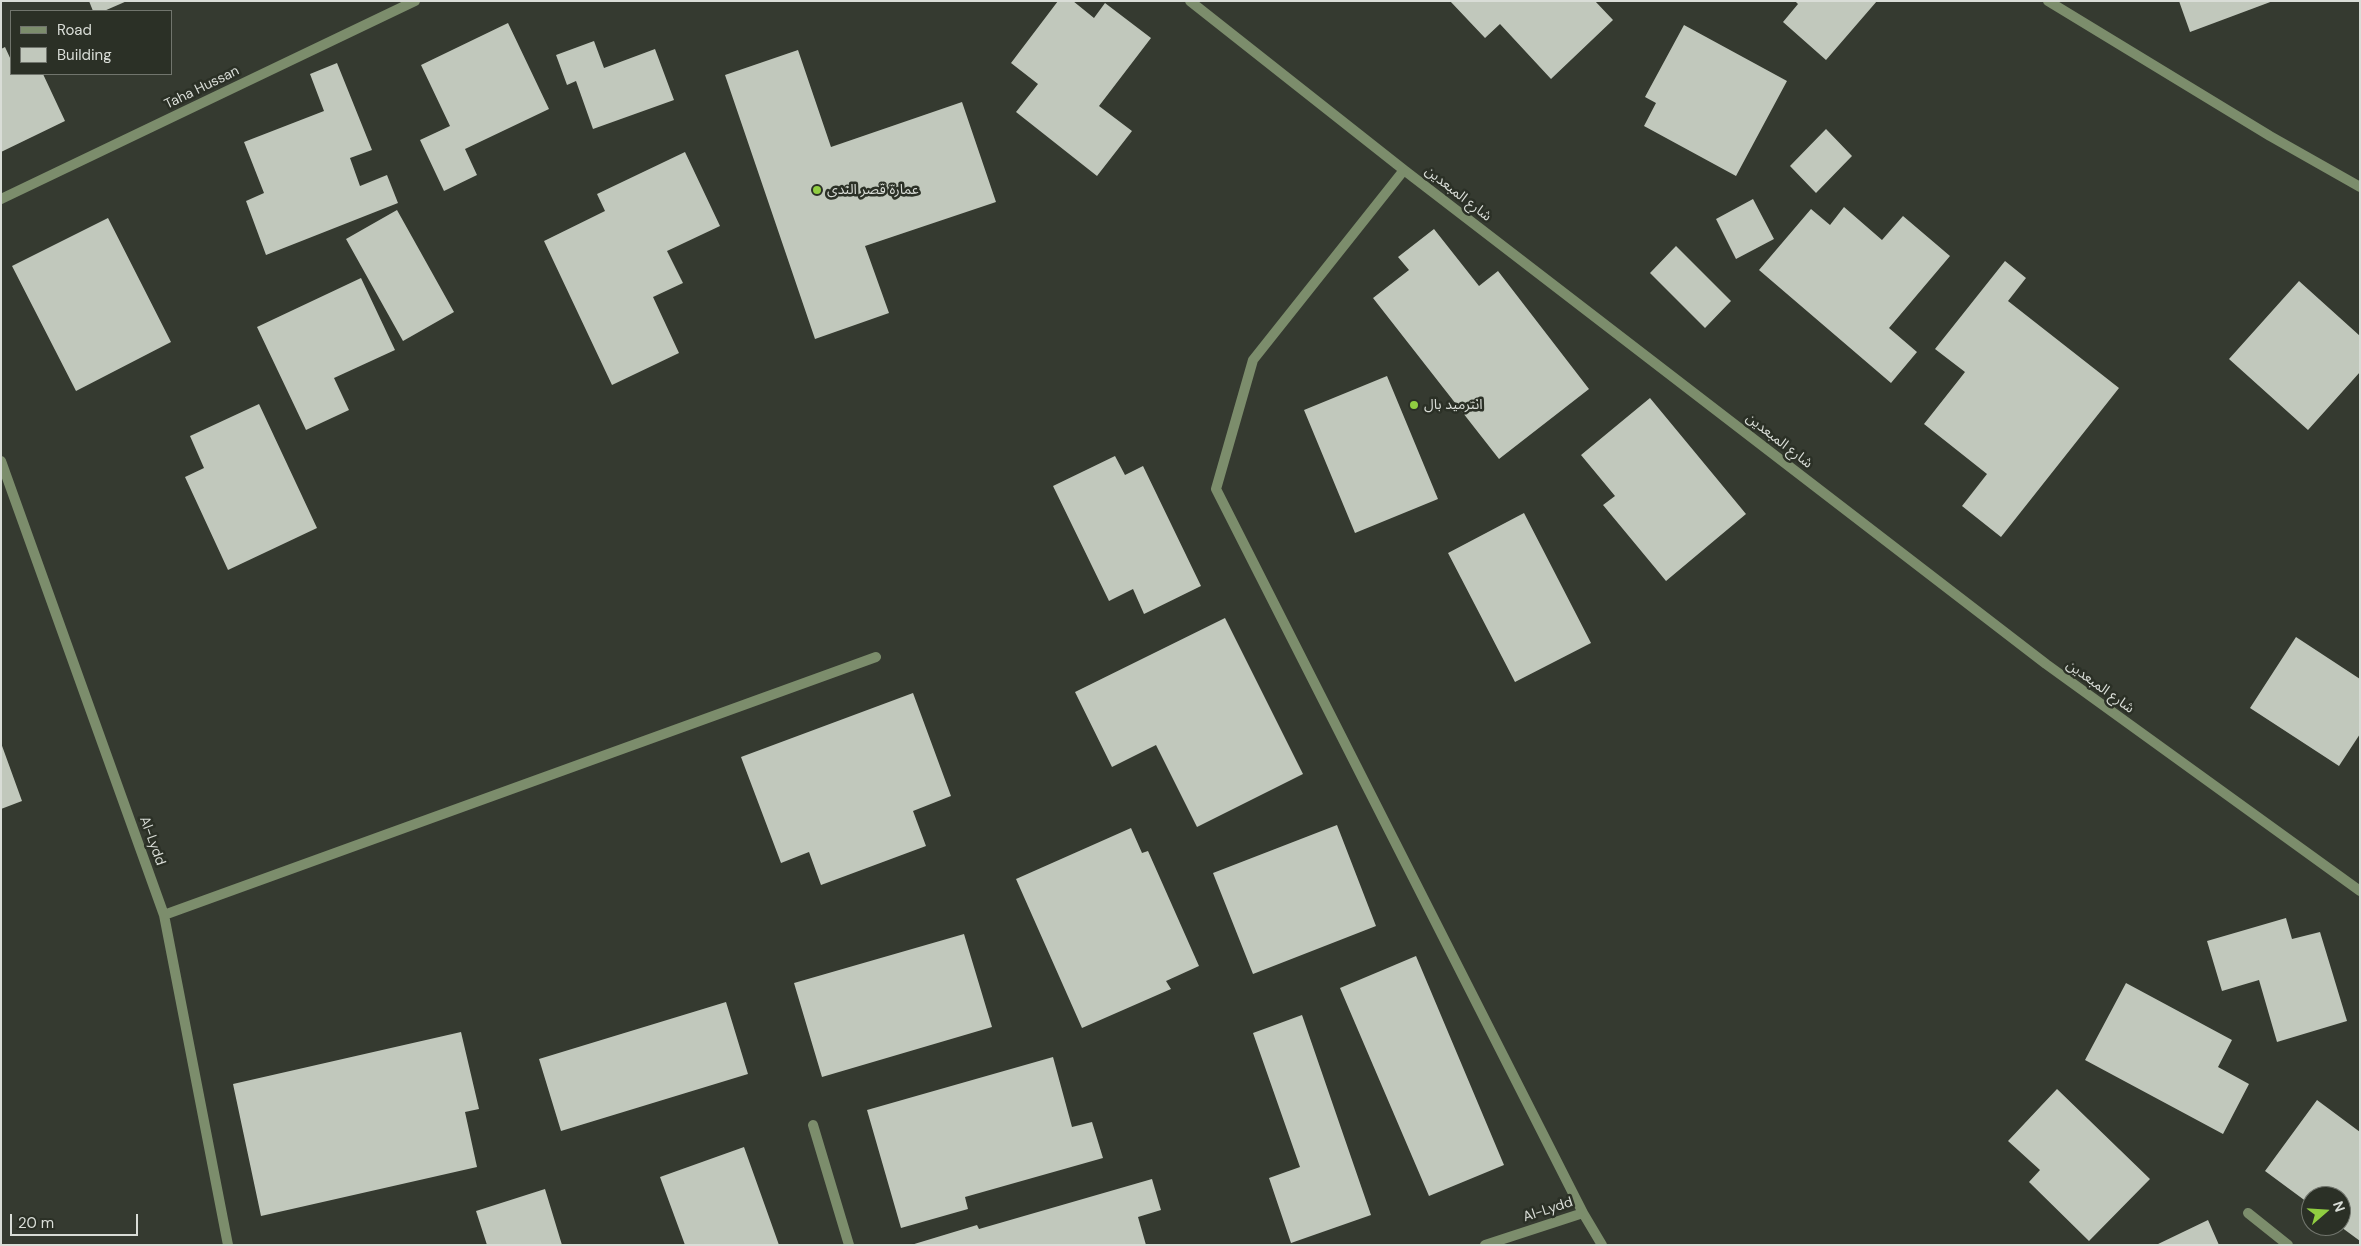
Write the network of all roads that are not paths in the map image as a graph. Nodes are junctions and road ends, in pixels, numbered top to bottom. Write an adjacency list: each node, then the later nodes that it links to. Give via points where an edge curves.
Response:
1 (415, 1): 6 (street, Taha Hussan)
2 (1190, 1): 4 (street, شارع المبعدين)
3 (2048, 1): 5 (street)
4 (1404, 170): 9 (street, شارع المبعدين, via 2046,664); 12 (street, via 1253,360 1216,489)
5 (2360, 187)
6 (1, 199)
7 (1, 461): 10 (street, Al-Lydd)
8 (876, 656): 10 (street)
9 (2359, 888)
10 (164, 915): 14 (street, Al-Lydd)
11 (813, 1125): 15 (street)
12 (1584, 1213): 16 (street, Al-Lydd); 17 (street, Al-Lydd)
13 (2248, 1213): 18 (street)
14 (228, 1245)
15 (849, 1245)
16 (1485, 1245)
17 (1602, 1245)
18 (2288, 1245)

